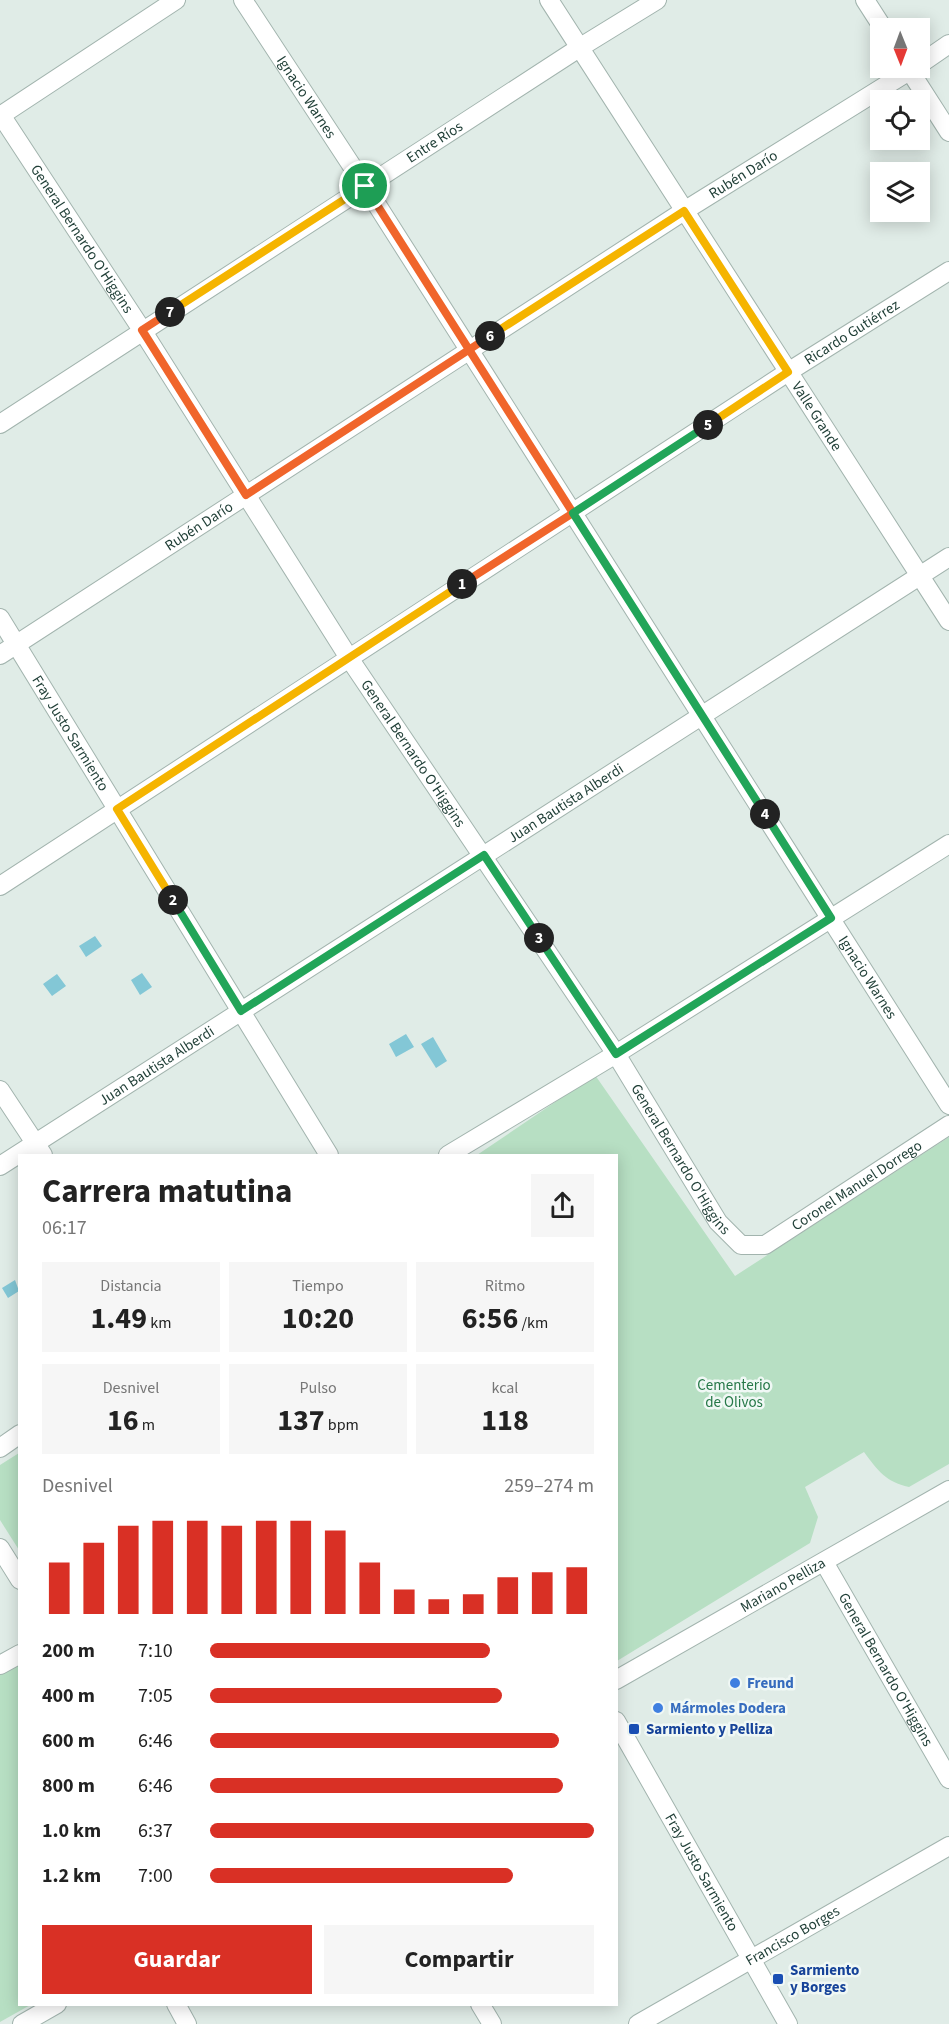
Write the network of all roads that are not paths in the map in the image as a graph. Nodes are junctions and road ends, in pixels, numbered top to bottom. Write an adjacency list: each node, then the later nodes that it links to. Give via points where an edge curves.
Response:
1 (176, 0): 12 (street)
2 (243, 0): 14 (street, Ignacio Warnes)
3 (549, 0): 8 (street, Valle Grande)
4 (657, 0): 8 (street, Entre Ríos)
5 (865, 0): 6 (street)
6 (877, 18)
7 (949, 44): 9 (street, Rubén Darío)
8 (579, 48): 14 (street, Entre Ríos); 15 (street, Valle Grande)
9 (930, 56)
10 (896, 78): 15 (street, Rubén Darío)
11 (919, 78): 13 (street)
12 (1, 115): 17 (street, General Bernardo O'Higgins)
13 (949, 132)
14 (365, 186): 17 (street, Entre Ríos); 18 (street, Ignacio Warnes)
15 (684, 211): 18 (street, Rubén Darío); 19 (street, Valle Grande)
16 (949, 271): 19 (street, Ricardo Gutiérrez)
17 (142, 330): 20 (street, Entre Ríos); 21 (street, General Bernardo O'Higgins)
18 (469, 350): 21 (street, Rubén Darío); 22 (street, Ignacio Warnes)
19 (788, 372): 22 (street, Ricardo Gutiérrez); 24 (street, Valle Grande)
20 (0, 424)
21 (246, 495): 27 (street, Rubén Darío); 29 (street, General Bernardo O'Higgins)
22 (573, 513): 29 (street, Ricardo Gutiérrez); 30 (street, Ignacio Warnes)
23 (949, 557): 24 (street, Juan Bautista Alberdi)
24 (918, 577): 26 (street, Valle Grande); 30 (street, Juan Bautista Alberdi)
25 (0, 618): 27 (street, Fray Justo Sarmiento)
26 (949, 621)
27 (16, 644): 28 (street, Rubén Darío); 31 (street, Fray Justo Sarmiento)
28 (0, 655)
29 (350, 658): 31 (street, Ricardo Gutiérrez); 33 (street, General Bernardo O'Higgins)
30 (702, 716): 33 (street, Juan Bautista Alberdi); 35 (street, Ignacio Warnes)
31 (117, 809): 34 (street, Ricardo Gutiérrez); 36 (street, Fray Justo Sarmiento)
32 (949, 844): 35 (street)
33 (484, 855): 36 (street, Juan Bautista Alberdi); 37 (street, General Bernardo O'Higgins)
34 (0, 886)
35 (831, 918): 37 (street); 39 (street, Ignacio Warnes)
36 (241, 1011): 41 (street, Juan Bautista Alberdi); 42 (street, Fray Justo Sarmiento)
37 (616, 1054): 43 (street); 46 (street, General Bernardo O'Higgins, via 718,1222 741,1245)
38 (0, 1090): 41 (street)
39 (949, 1105)
40 (949, 1125): 46 (street, Coronel Manuel Dorrego)
41 (40, 1149)
42 (328, 1154)
43 (450, 1154)
44 (18, 1158): 45 (street, Juan Bautista Alberdi)
45 (0, 1166)
46 (765, 1245)
47 (18, 1435): 48 (street)
48 (0, 1448)
49 (949, 1490): 51 (street, Mariano Pelliza)
50 (0, 1548): 52 (street)
51 (824, 1562): 55 (street, Mariano Pelliza); 57 (street, General Bernardo O'Higgins)
52 (18, 1577)
53 (18, 1655): 54 (street)
54 (0, 1665)
55 (618, 1679)
56 (618, 1725): 59 (street, Fray Justo Sarmiento)
57 (949, 1779)
58 (949, 1846): 59 (street, Francisco Borges)
59 (751, 1959): 66 (street, Francisco Borges); 67 (street, Fray Justo Sarmiento)
60 (54, 2006): 63 (street)
61 (177, 2006): 64 (street)
62 (481, 2006): 65 (street)
63 (22, 2024)
64 (187, 2024)
65 (492, 2024)
66 (638, 2024)
67 (788, 2024)

